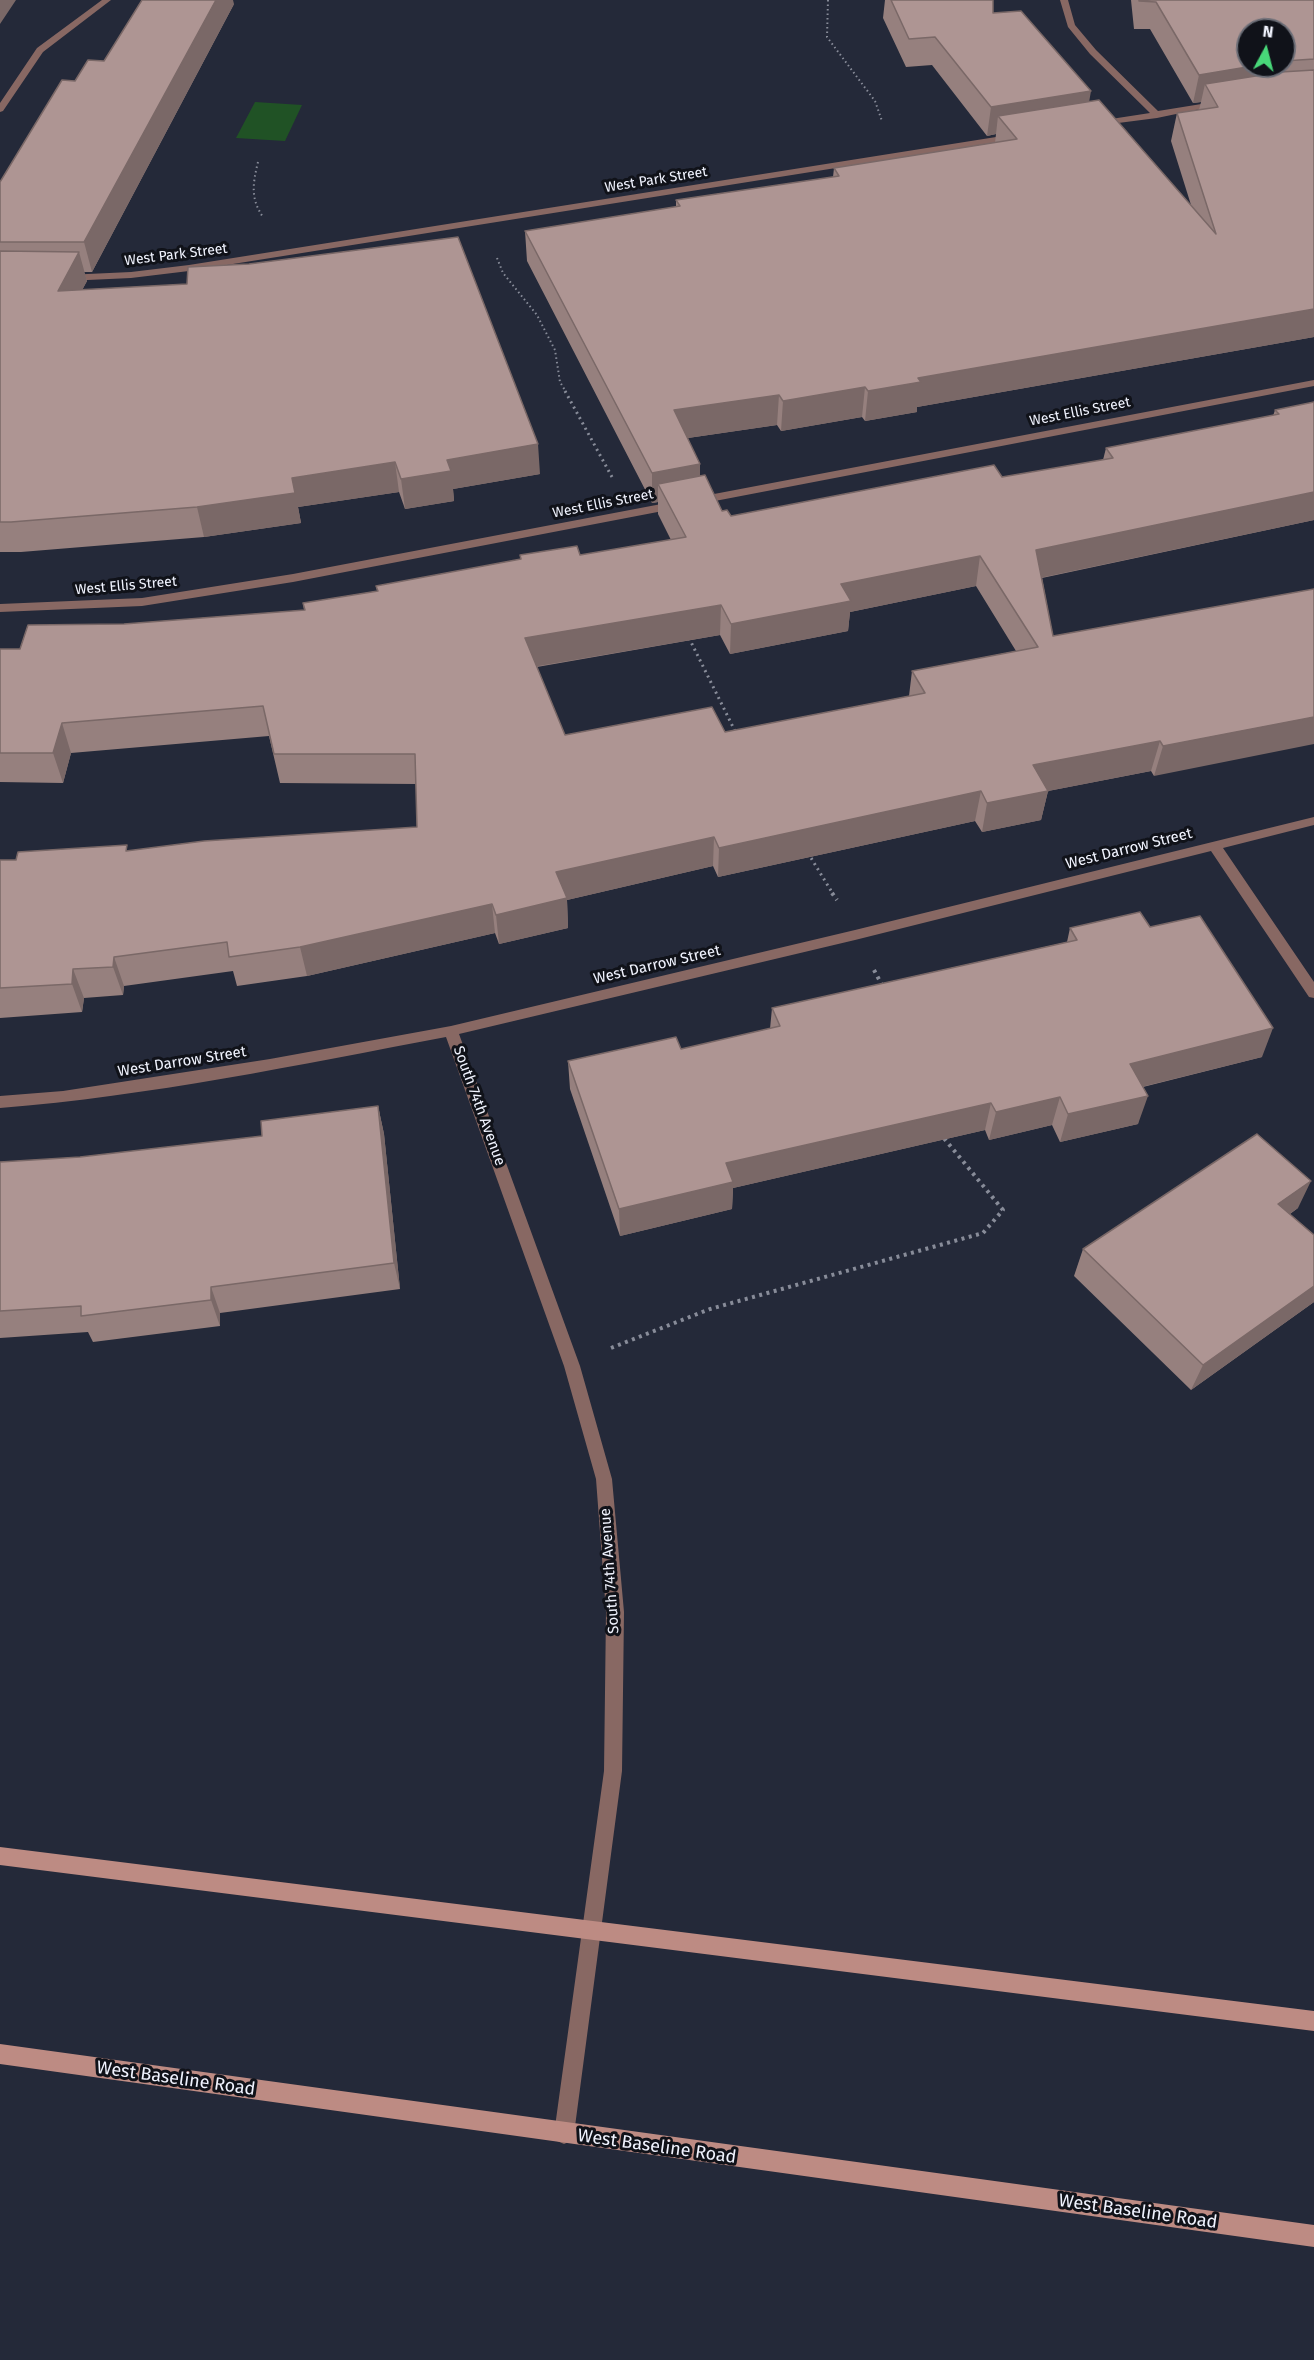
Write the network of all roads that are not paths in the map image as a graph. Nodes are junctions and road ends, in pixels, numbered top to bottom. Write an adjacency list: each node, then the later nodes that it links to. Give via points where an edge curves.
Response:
1 (107, 0): 4 (street, via 40,50)
2 (1064, 0): 5 (street, via 1071,25)
3 (1227, 103): 5 (street)
4 (0, 109)
5 (1157, 115): 6 (street)
6 (1089, 125)
7 (1021, 136): 8 (street, West Park Street, via 131,275)
8 (60, 278)
9 (1314, 383): 10 (street, West Ellis Street, via 293,578 142,602)
10 (0, 608)
11 (1314, 821): 12 (street, West Darrow Street)
12 (1214, 845): 13 (street); 14 (street, West Darrow Street)
13 (1314, 993)
14 (451, 1031): 15 (street, West Darrow Street, via 247,1069 63,1097); 17 (street, South 74th Avenue, via 572,1366 604,1479 615,1612 613,1771)
15 (0, 1102)
16 (0, 1856): 17 (main road)
17 (591, 1928): 18 (main road); 20 (street, South 74th Avenue)
18 (1314, 2021)
19 (0, 2054): 20 (main road, West Baseline Road)
20 (564, 2134): 21 (main road, West Baseline Road)
21 (1314, 2236)

